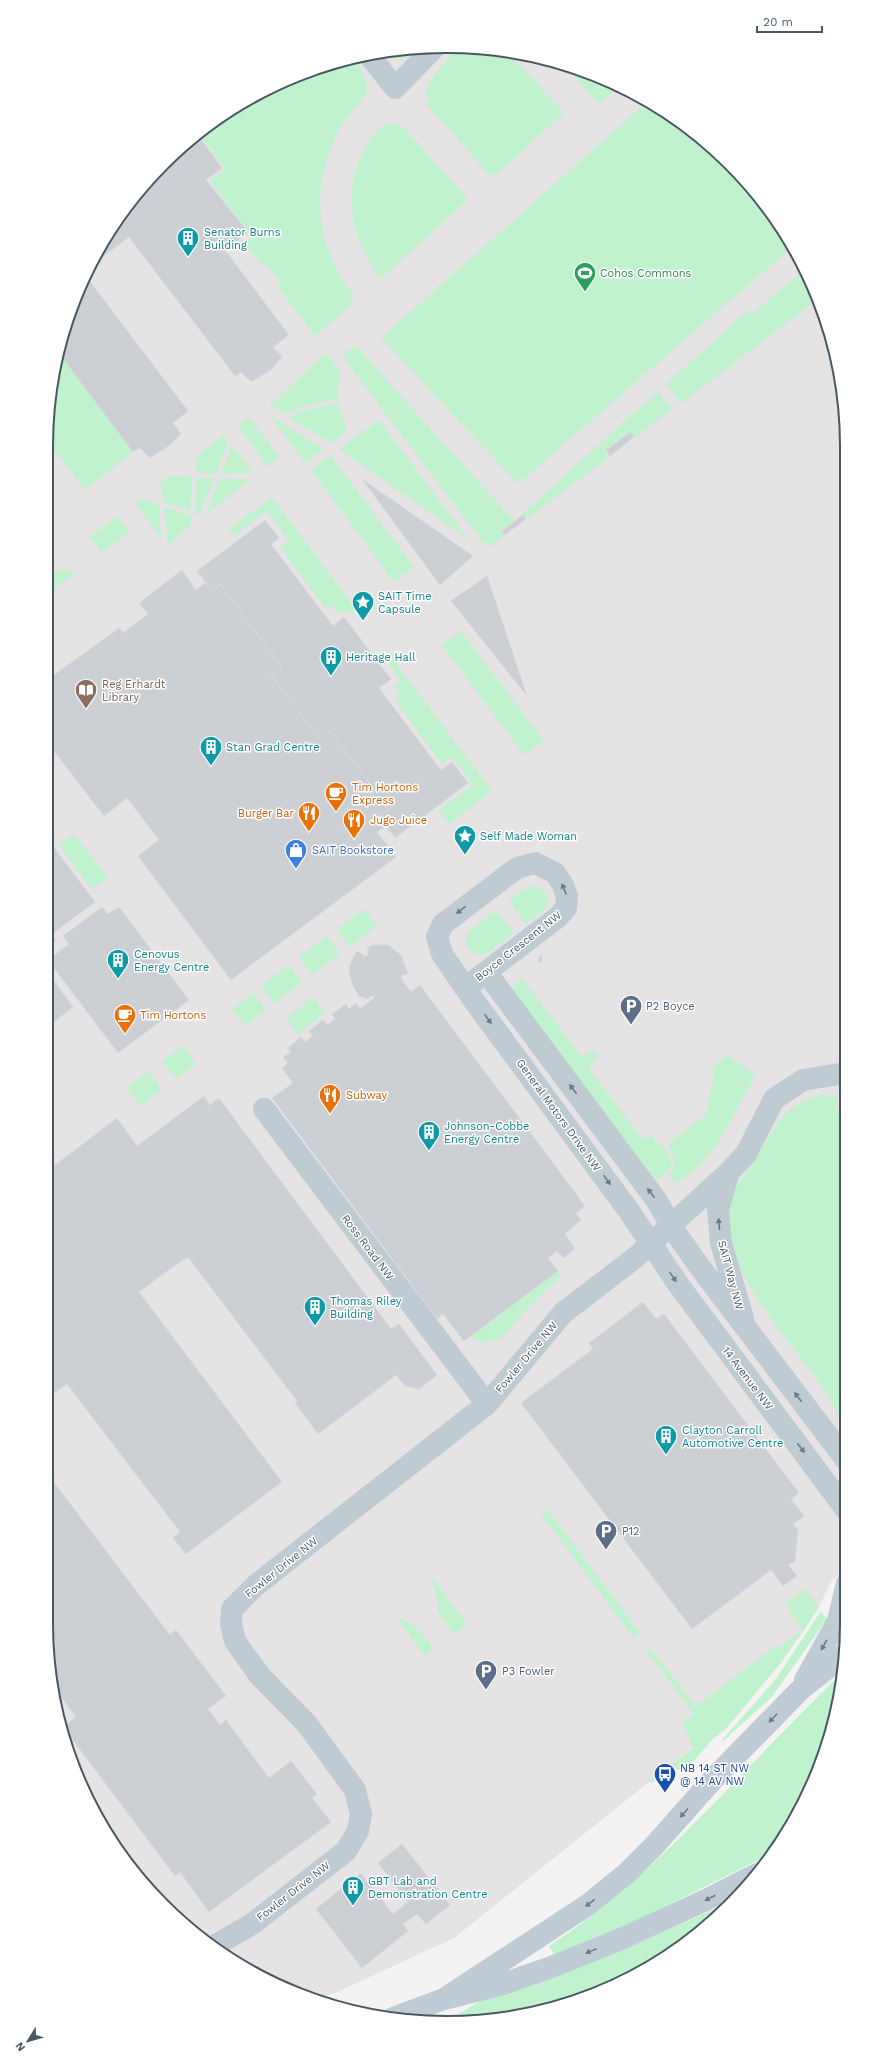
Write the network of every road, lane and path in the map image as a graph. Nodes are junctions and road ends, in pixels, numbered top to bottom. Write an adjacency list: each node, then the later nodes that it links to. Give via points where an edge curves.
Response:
1 (428, 54): 2 (street, via 395,88)
2 (373, 60)
3 (486, 972): 4 (street, Boyce Crescent NW); 4 (street, Boyce Crescent NW, one-way to 4, via 558,917 566,908 567,896 556,873 535,863 517,868 443,924 436,937 442,954); 8 (street, one-way to 3, via 657,1201)
4 (465, 988): 9 (street, General Motors Drive NW, one-way to 9, via 629,1211)
5 (840, 1074): 7 (street, SAIT Way NW, via 803,1080 774,1099 746,1154)
6 (264, 1108): 11 (street, Ross Road NW)
7 (728, 1174): 8 (street, SAIT Way NW); 10 (street, SAIT Way NW, one-way to 7, via 721,1243 718,1210)
8 (670, 1226): 9 (street, SAIT Way NW); 10 (street)
9 (650, 1245): 11 (street, Fowler Drive NW, via 563,1313); 13 (street, 14 Avenue NW, one-way to 13)
10 (746, 1329): 12 (street, one-way to 10)
11 (487, 1404): 18 (street, Fowler Drive NW, via 256,1585 232,1610 234,1641 260,1676 307,1724 355,1790 361,1814 358,1831 346,1851 252,1924)
12 (840, 1453)
13 (840, 1502)
14 (840, 1613): 16 (main road, one-way to 16, via 838,1621)
15 (838, 1660): 16 (main road)
16 (800, 1690): 19 (main road, one-way to 19, via 627,1873 589,1904)
17 (743, 1881): 19 (main road, one-way to 19, via 614,1942 503,1984)
18 (219, 1943)
19 (444, 1999): 20 (main road)
20 (404, 2014)

